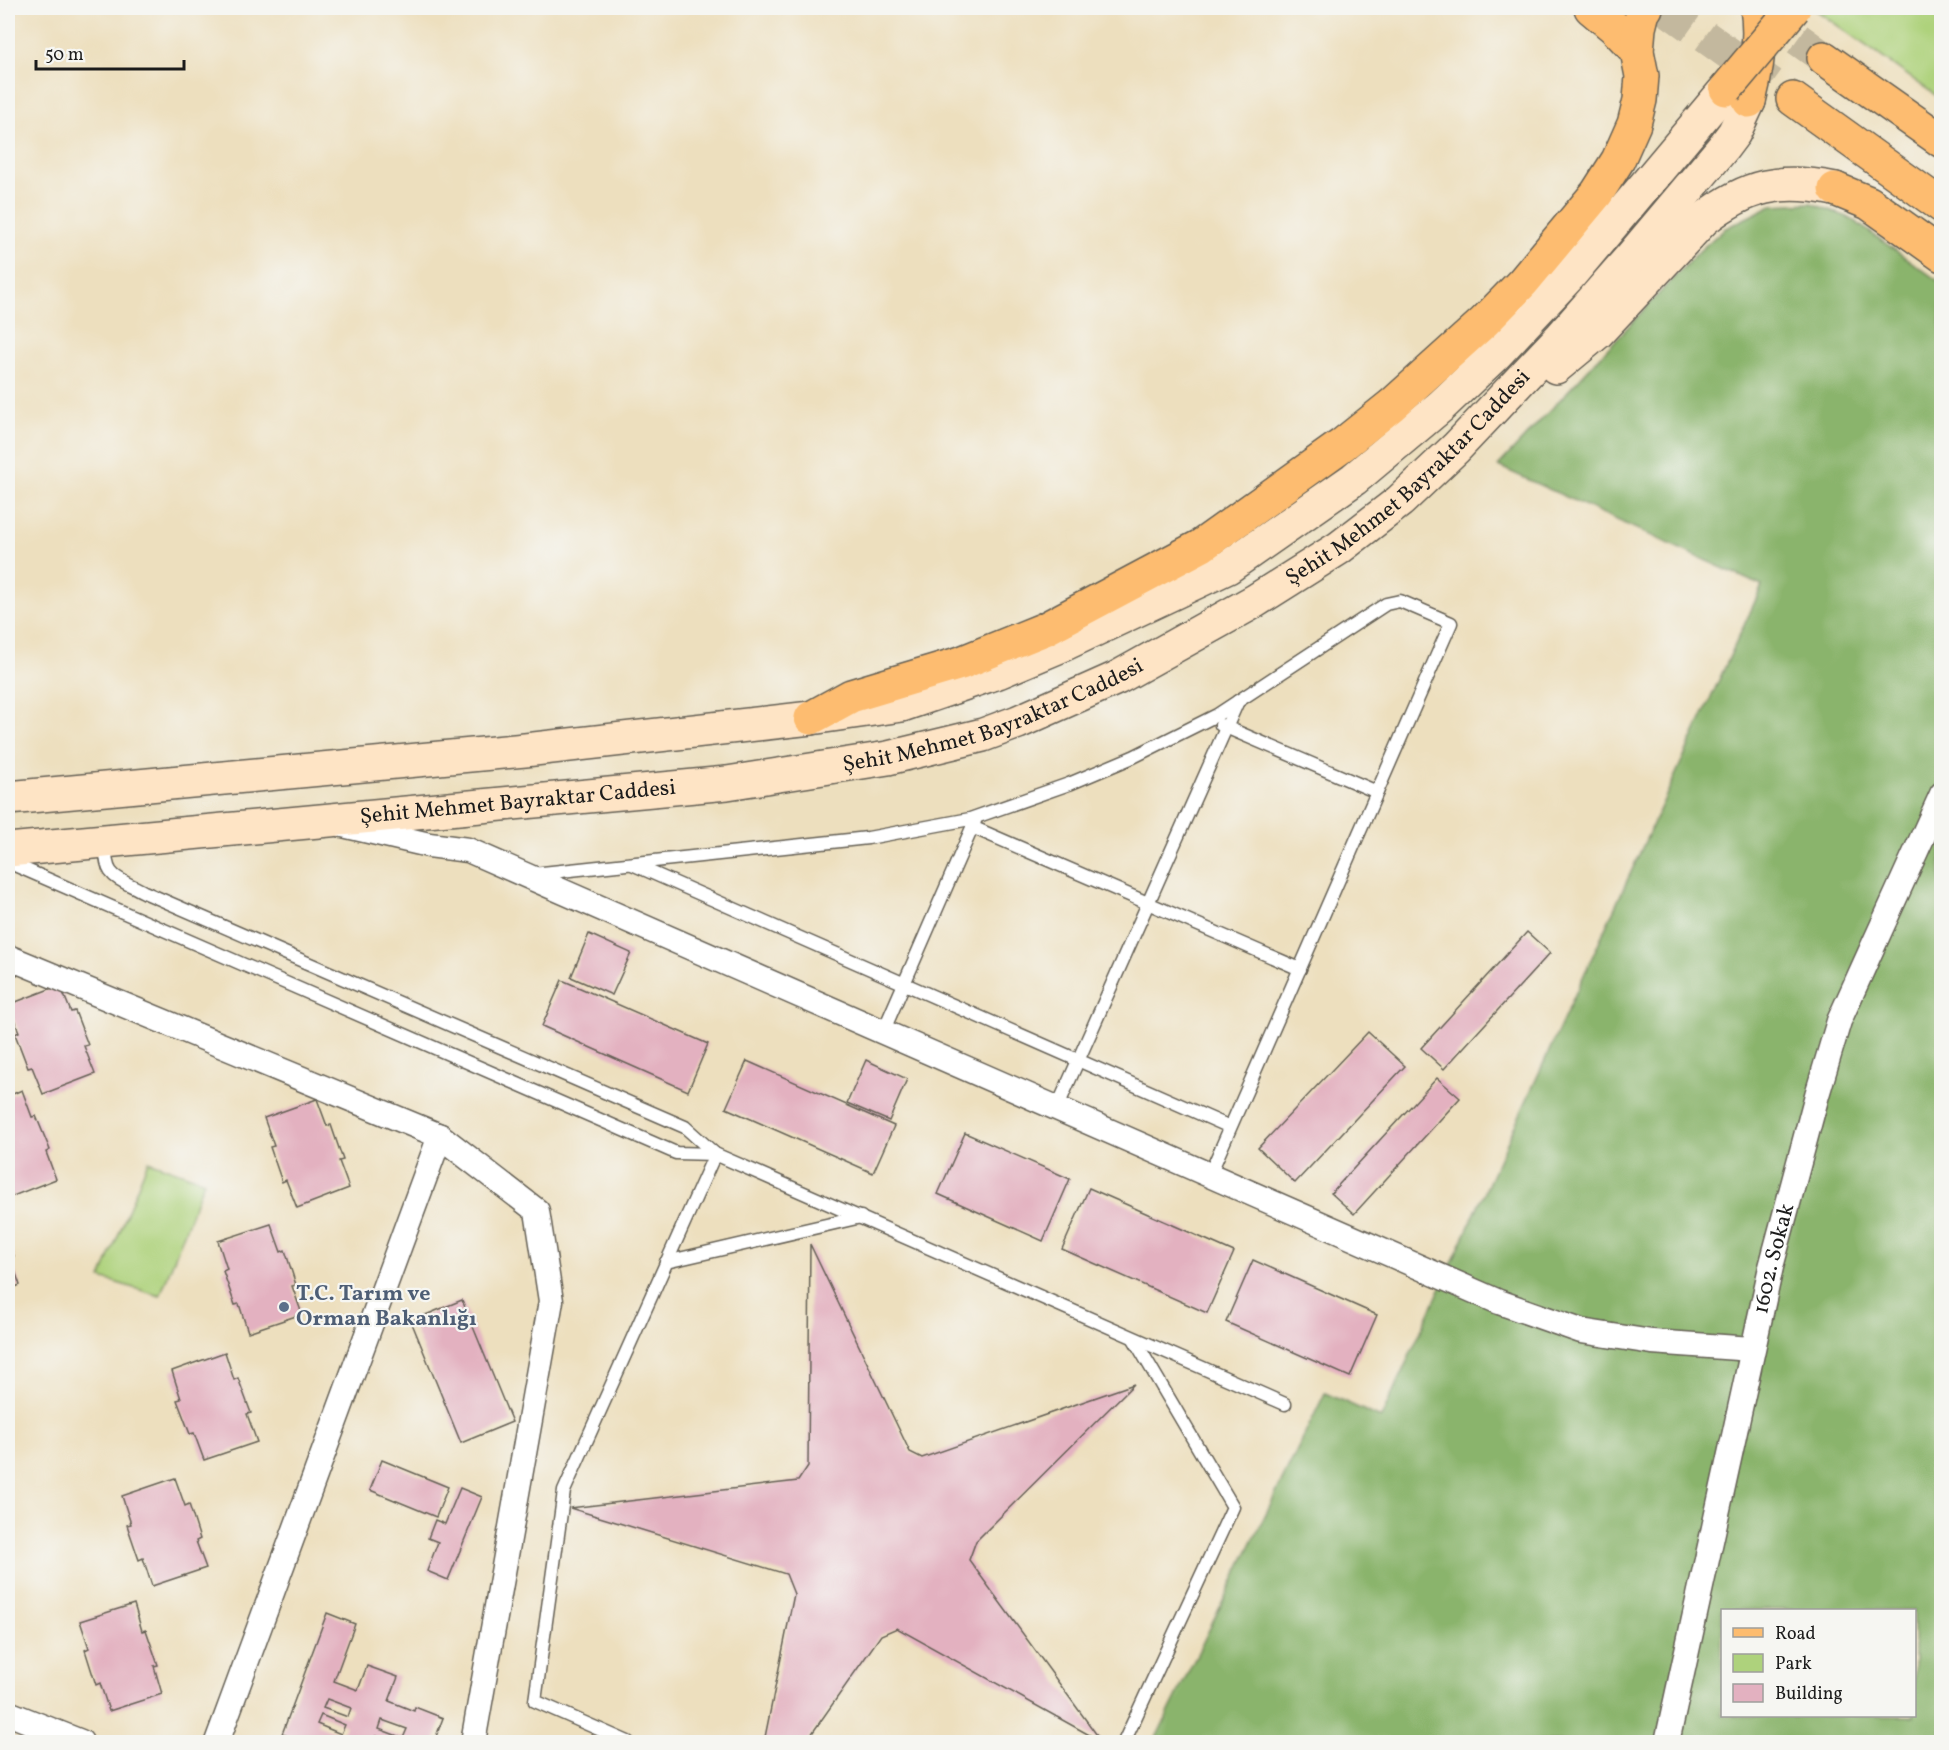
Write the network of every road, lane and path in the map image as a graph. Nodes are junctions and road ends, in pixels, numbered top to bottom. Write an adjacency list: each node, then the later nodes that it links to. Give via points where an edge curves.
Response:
1 (1591, 8): 5 (main road)
2 (1646, 8): 5 (main road)
3 (1794, 8): 7 (main road, bridge)
4 (1753, 13): 7 (main road, via 1758,61)
5 (1636, 51): 14 (main road, via 1642,76 1634,124 1597,194 1508,298 1392,405 1201,546 1044,630 961,663 851,696)
6 (1824, 58): 9 (main road)
7 (1738, 95): 12 (main road, Şehit Mehmet Bayraktar Caddesi, via 1734,133 1722,149 1624,266); 14 (main road, Şehit Mehmet Bayraktar Caddesi, via 1457,392 1354,479 1228,567 998,672 902,705)
8 (1793, 99): 10 (main road)
9 (1941, 141)
10 (1941, 206)
11 (1941, 255): 12 (main road, via 1869,203 1835,189 1785,183 1750,192 1720,206 1704,219 1597,333 1568,359)
12 (1484, 419): 20 (main road, Şehit Mehmet Bayraktar Caddesi, via 1384,515 1264,596 1117,678 983,735 888,758 727,783)
13 (1238, 701): 15 (lane); 16 (lane); 17 (lane, via 1386,604 1400,601 1451,623)
14 (811, 718): 19 (main road, Şehit Mehmet Bayraktar Caddesi, via 513,751)
15 (1208, 719): 16 (lane); 21 (lane, via 1122,762)
16 (1227, 728): 17 (lane); 27 (lane)
17 (1377, 792): 29 (lane)
18 (1941, 794): 41 (street, 1602. Sokak, via 1839,1021 1810,1118)
19 (8, 798)
20 (321, 820): 22 (main road, Şehit Mehmet Bayraktar Caddesi); 26 (street, via 468,850)
21 (974, 822): 25 (lane); 27 (lane); 30 (lane)
22 (106, 840): 23 (main road, Şehit Mehmet Bayraktar Caddesi); 36 (lane, via 105,861 118,879 685,1127)
23 (8, 849)
24 (8, 862): 36 (lane, via 676,1153)
25 (631, 864): 26 (lane); 30 (lane)
26 (525, 875): 31 (street)
27 (1148, 903): 29 (lane); 32 (lane)
28 (8, 957): 35 (street)
29 (1300, 969): 34 (lane)
30 (903, 985): 31 (lane); 32 (lane)
31 (883, 1032): 33 (street)
32 (1077, 1060): 33 (lane); 34 (lane)
33 (1057, 1107): 37 (street)
34 (1230, 1127): 37 (lane)
35 (440, 1136): 45 (street); 46 (street, via 537,1211 551,1301)
36 (715, 1154): 38 (lane); 39 (lane)
37 (1210, 1174): 41 (street, via 1499,1302 1581,1331 1652,1342)
38 (861, 1217): 39 (lane); 40 (lane)
39 (666, 1262): 47 (lane, via 564,1491 535,1701)
40 (1134, 1339): 42 (lane); 48 (lane, via 1233,1507)
41 (1752, 1349): 49 (street, 1602. Sokak)
42 (1286, 1404)
43 (8, 1713): 44 (street)
44 (81, 1743)
45 (217, 1743)
46 (473, 1743)
47 (628, 1743)
48 (1124, 1743)
49 (1667, 1743)

